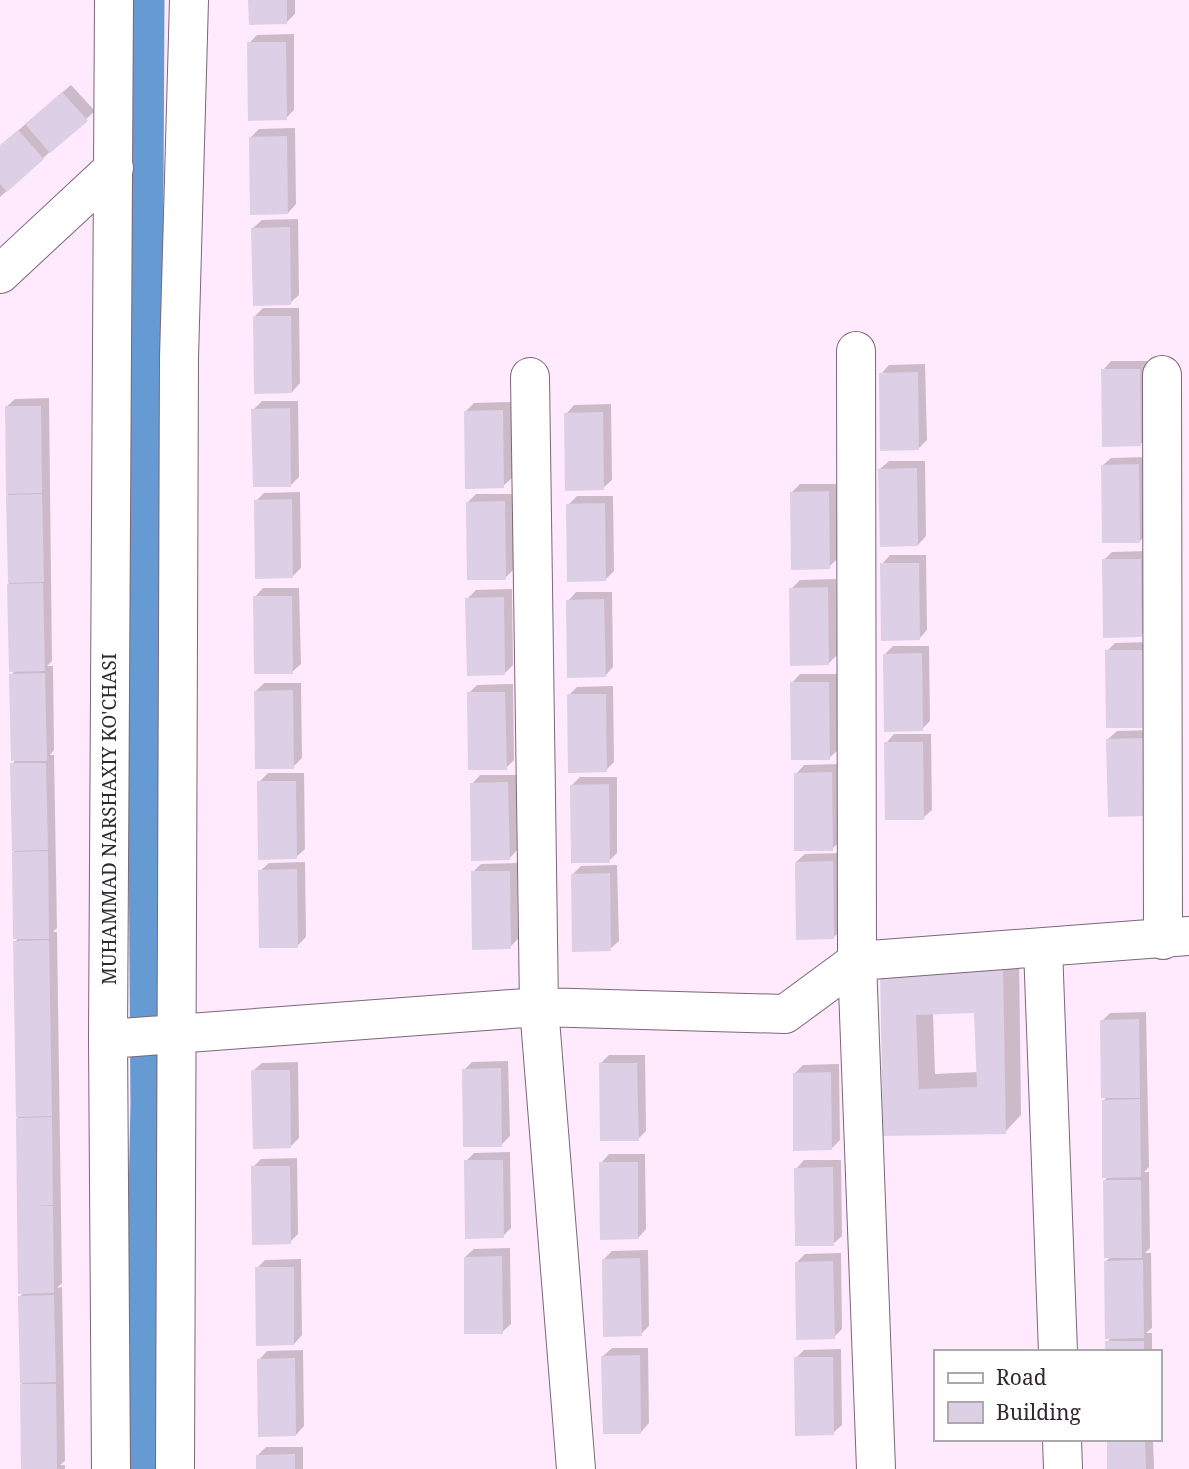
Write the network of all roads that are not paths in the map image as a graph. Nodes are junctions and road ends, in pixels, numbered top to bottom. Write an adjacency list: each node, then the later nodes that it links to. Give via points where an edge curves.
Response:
1 (114, 0): 3 (street, MUHAMMAD NARSHAXIY KO'CHASI)
2 (189, 0): 12 (street, via 179,358)
3 (114, 168): 4 (street); 13 (street, MUHAMMAD NARSHAXIY KO'CHASI)
4 (0, 274)
5 (856, 351): 10 (street)
6 (1162, 375): 8 (street)
7 (530, 377): 11 (street)
8 (1176, 938): 9 (street)
9 (1043, 948): 10 (street); 14 (street)
10 (856, 961): 11 (street, via 785,1014); 19 (street)
11 (539, 1007): 12 (street); 18 (street)
12 (175, 1034): 13 (street); 17 (street)
13 (108, 1039): 16 (street, MUHAMMAD NARSHAXIY KO'CHASI)
14 (1059, 1350)
15 (1062, 1441): 20 (street)
16 (111, 1469)
17 (175, 1469)
18 (576, 1469)
19 (876, 1469)
20 (1063, 1469)

